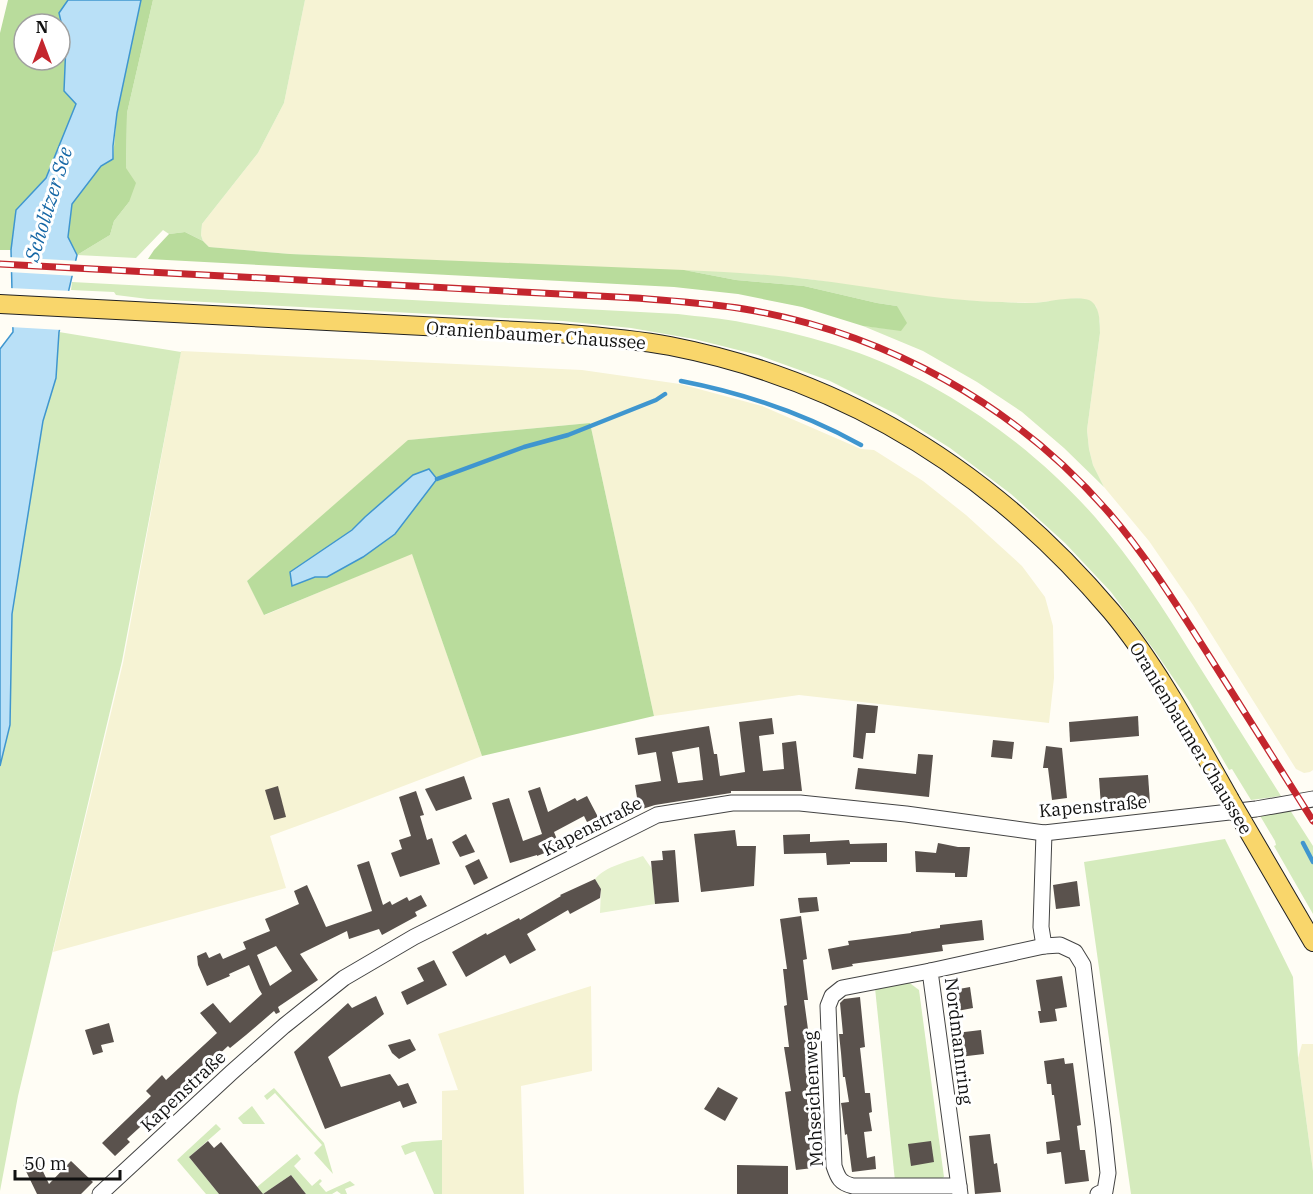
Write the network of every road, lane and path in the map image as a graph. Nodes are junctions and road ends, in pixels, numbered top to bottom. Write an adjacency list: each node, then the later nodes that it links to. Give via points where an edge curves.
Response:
1 (0, 304): 4 (main road, Oranienbaumer Chaussee, bridge, via 558,333 633,341 738,363 836,398 898,430 1001,501 1065,560 1112,612 1151,666)
2 (1313, 799): 3 (street, Kapenstraße)
3 (1044, 833): 5 (street); 8 (street, Kapenstraße, via 800,803 732,803 657,815 414,937 344,978 284,1026)
4 (1313, 942)
5 (1044, 946): 6 (street, Nordmannring); 9 (street, Nordmannring, via 1060,945 1075,952 1083,965 1108,1173 1105,1191)
6 (930, 971): 7 (street, Nordmannring); 7 (street, Mohseichenweg, via 842,988 832,996 828,1006 834,1166 843,1184 853,1186)
7 (960, 1190)
8 (100, 1194)
9 (1098, 1194)

